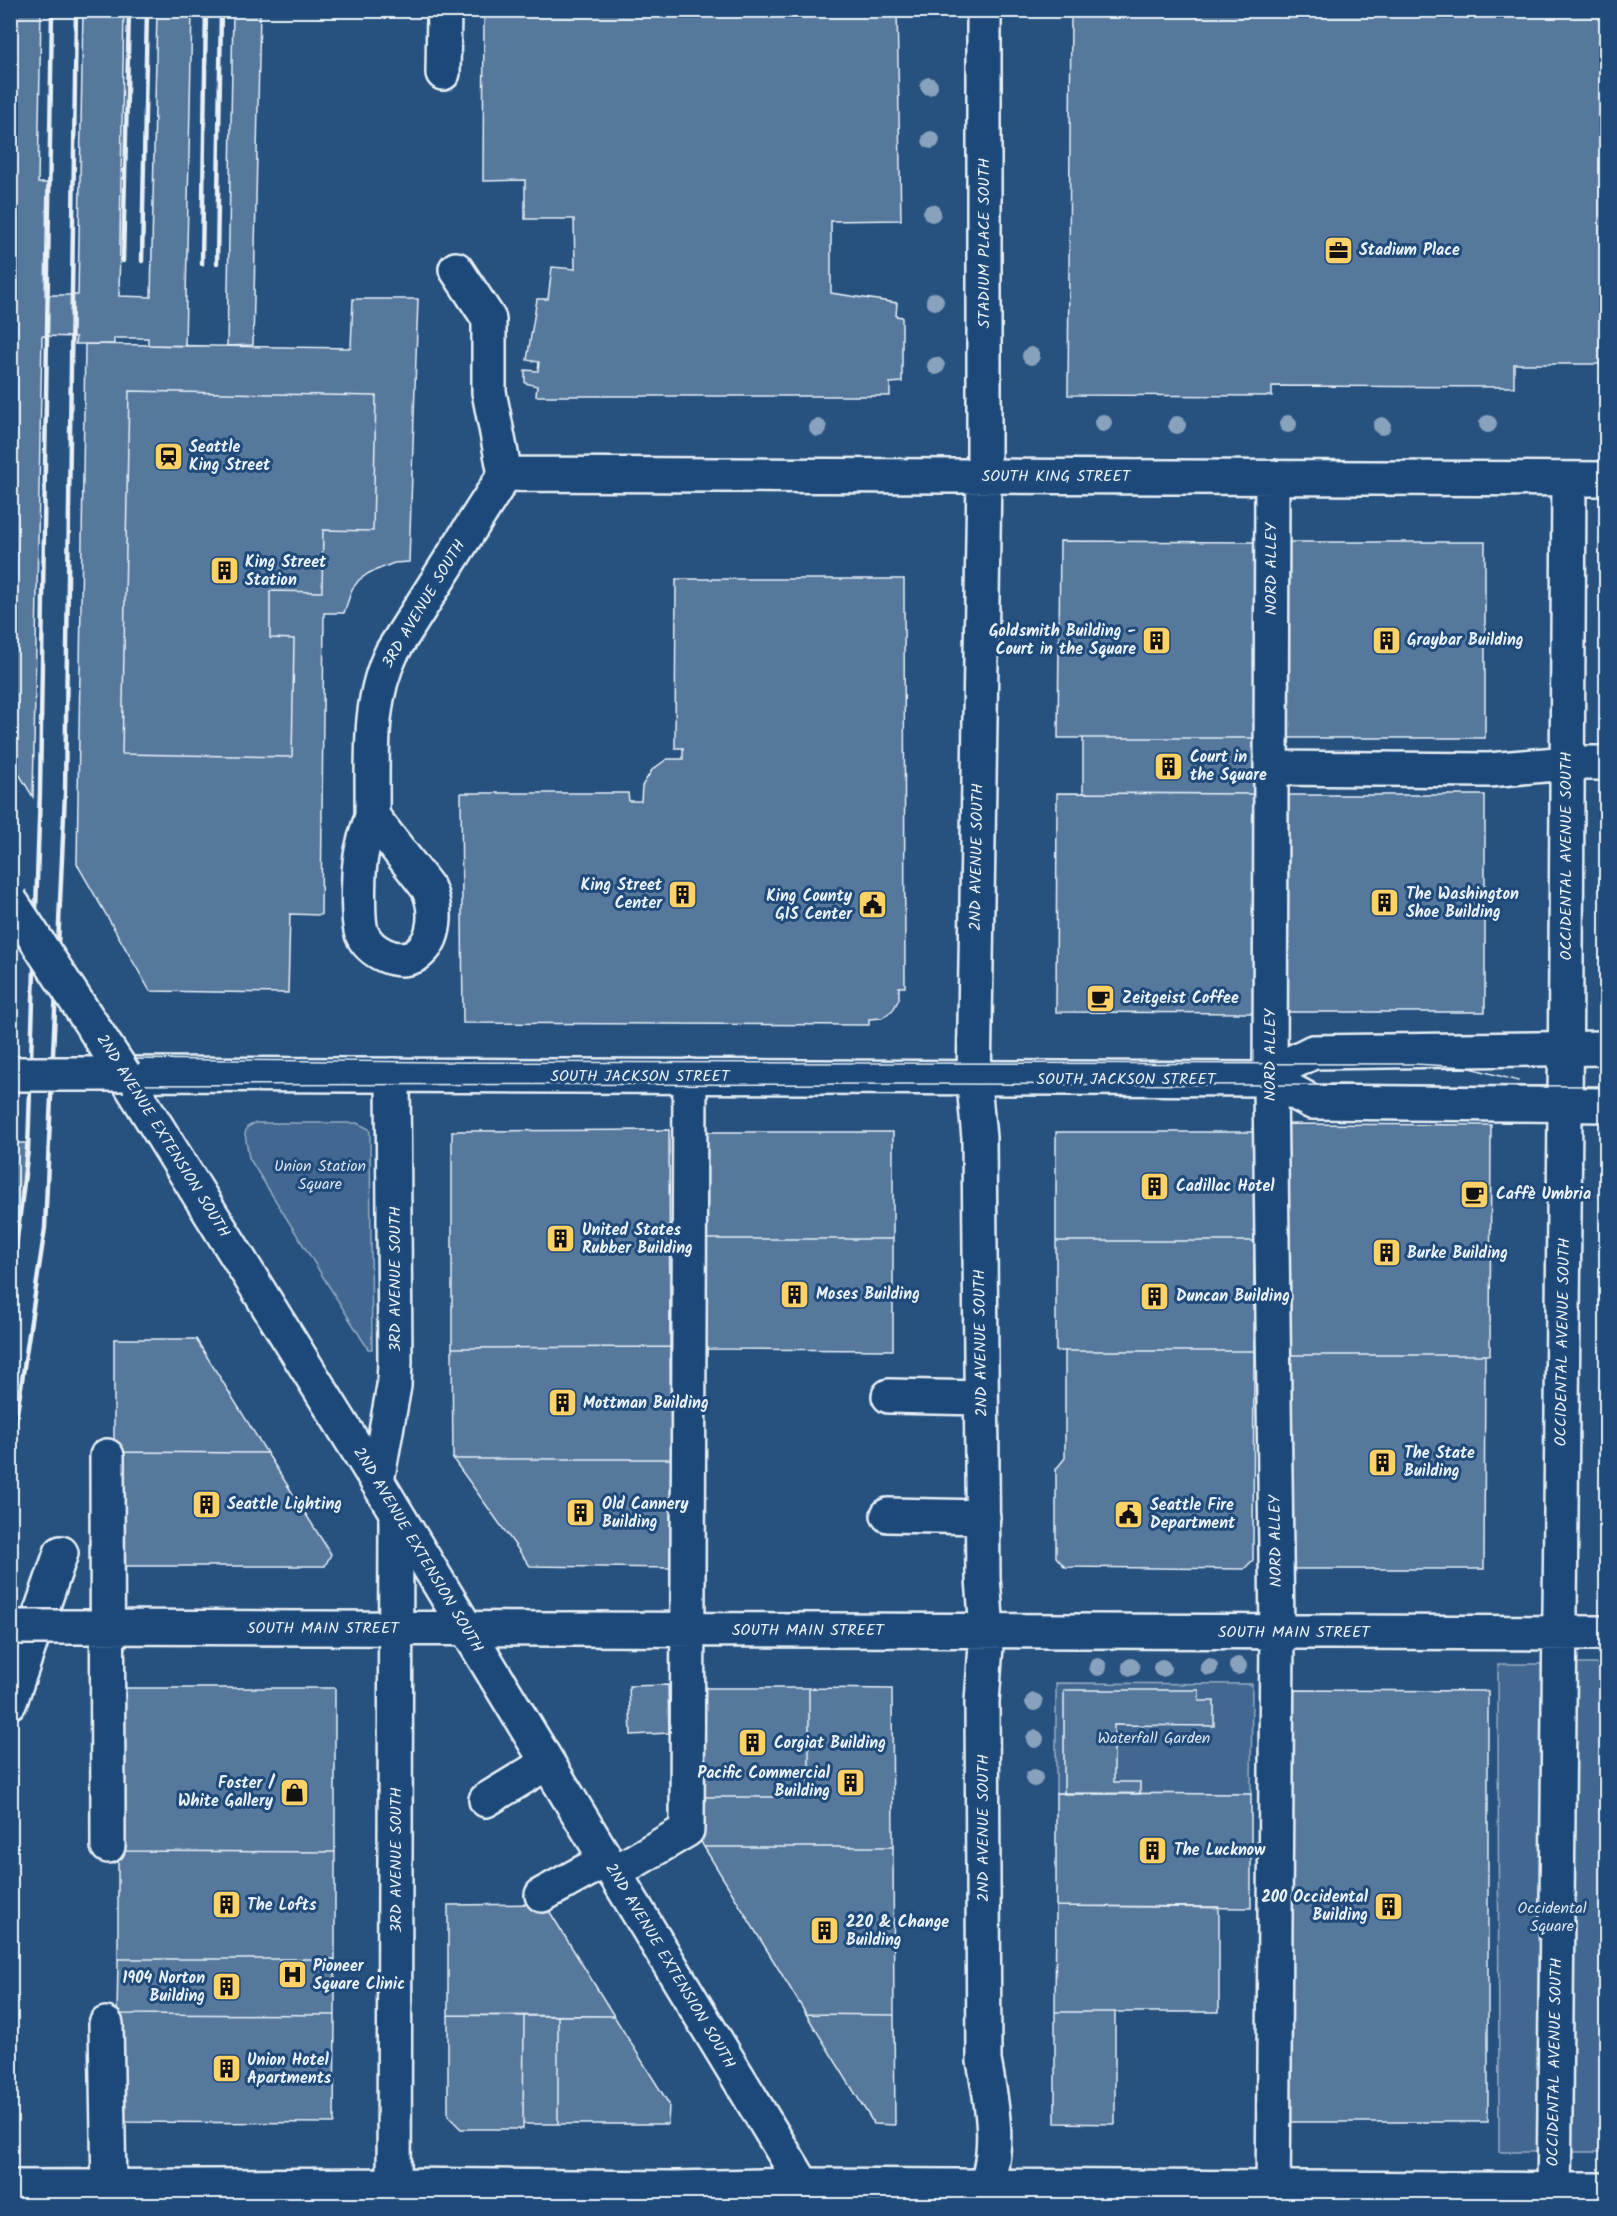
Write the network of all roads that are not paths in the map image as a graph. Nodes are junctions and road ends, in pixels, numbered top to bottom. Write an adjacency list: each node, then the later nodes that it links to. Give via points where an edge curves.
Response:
1 (444, 10): 3 (street)
2 (984, 10): 6 (street, STADIUM PLACE SOUTH)
3 (444, 73)
4 (456, 269): 5 (street, via 489,319 489,392)
5 (505, 474): 6 (street, SOUTH KING STREET); 13 (street, 3RD AVENUE SOUTH, via 383,669 375,710)
6 (984, 476): 7 (street, SOUTH KING STREET); 21 (street, 2ND AVENUE SOUTH)
7 (1272, 477): 8 (street, SOUTH KING STREET); 12 (street, NORD ALLEY)
8 (1569, 479): 9 (street, SOUTH KING STREET); 10 (street, OCCIDENTAL AVENUE SOUTH)
9 (1606, 479)
10 (1567, 763): 11 (street); 12 (street, via 1489,770); 15 (street, OCCIDENTAL AVENUE SOUTH)
11 (1606, 763)
12 (1271, 768): 22 (street, NORD ALLEY)
13 (372, 816)
14 (10, 900): 18 (street, 2ND AVENUE EXTENSION SOUTH, bridge)
15 (1566, 1048): 16 (street); 22 (street, via 1313,1052); 23 (street, OCCIDENTAL AVENUE SOUTH)
16 (1606, 1048)
17 (10, 1074): 18 (street, SOUTH JACKSON STREET, bridge)
18 (124, 1074): 19 (street, SOUTH JACKSON STREET); 28 (street, 2ND AVENUE EXTENSION SOUTH)
19 (393, 1075): 20 (street, SOUTH JACKSON STREET); 28 (street, 3RD AVENUE SOUTH, via 394,1386)
20 (690, 1076): 21 (street, SOUTH JACKSON STREET); 37 (street)
21 (974, 1078): 22 (street, SOUTH JACKSON STREET); 26 (street, 2ND AVENUE SOUTH, via 979,1138)
22 (1270, 1079): 23 (street, SOUTH JACKSON STREET, via 1312,1102); 39 (street, NORD ALLEY)
23 (1566, 1104): 24 (street, SOUTH JACKSON STREET); 40 (street, OCCIDENTAL AVENUE SOUTH)
24 (1606, 1105)
25 (889, 1396): 26 (street)
26 (981, 1398): 31 (street, 2ND AVENUE SOUTH)
27 (106, 1456): 34 (street)
28 (377, 1481): 29 (street, 2ND AVENUE EXTENSION SOUTH)
29 (396, 1514): 35 (street, 3RD AVENUE SOUTH); 36 (street, 2ND AVENUE EXTENSION SOUTH)
30 (888, 1515): 31 (street)
31 (982, 1517): 38 (street, 2ND AVENUE SOUTH)
32 (61, 1553): 42 (street)
33 (10, 1627): 34 (street, SOUTH MAIN STREET, bridge)
34 (95, 1627): 35 (street, SOUTH MAIN STREET); 45 (street)
35 (396, 1628): 36 (street, SOUTH MAIN STREET); 52 (street, 3RD AVENUE SOUTH)
36 (465, 1629): 37 (street, SOUTH MAIN STREET); 43 (street, 2ND AVENUE EXTENSION SOUTH)
37 (688, 1629): 38 (street, SOUTH MAIN STREET); 46 (street, via 687,1830)
38 (987, 1631): 39 (street, SOUTH MAIN STREET); 54 (street, 2ND AVENUE SOUTH, via 982,1702 984,2061 994,2109 995,2137)
39 (1277, 1632): 40 (street, SOUTH MAIN STREET); 56 (street, NORD ALLEY)
40 (1560, 1633): 41 (street, SOUTH MAIN STREET); 57 (street, OCCIDENTAL AVENUE SOUTH)
41 (1606, 1634)
42 (10, 1702)
43 (547, 1763): 44 (street); 46 (street, 2ND AVENUE EXTENSION SOUTH)
44 (486, 1800)
45 (108, 1846)
46 (610, 1867): 47 (street); 53 (street, 2ND AVENUE EXTENSION SOUTH)
47 (542, 1894)
48 (106, 2024): 50 (street)
49 (10, 2187): 50 (street)
50 (109, 2187): 52 (street)
51 (1606, 2190): 57 (street)
52 (394, 2195): 55 (street)
53 (810, 2195): 54 (street); 55 (street)
54 (983, 2196): 56 (street)
55 (674, 2197)
56 (1273, 2197): 57 (street)
57 (1554, 2198)

